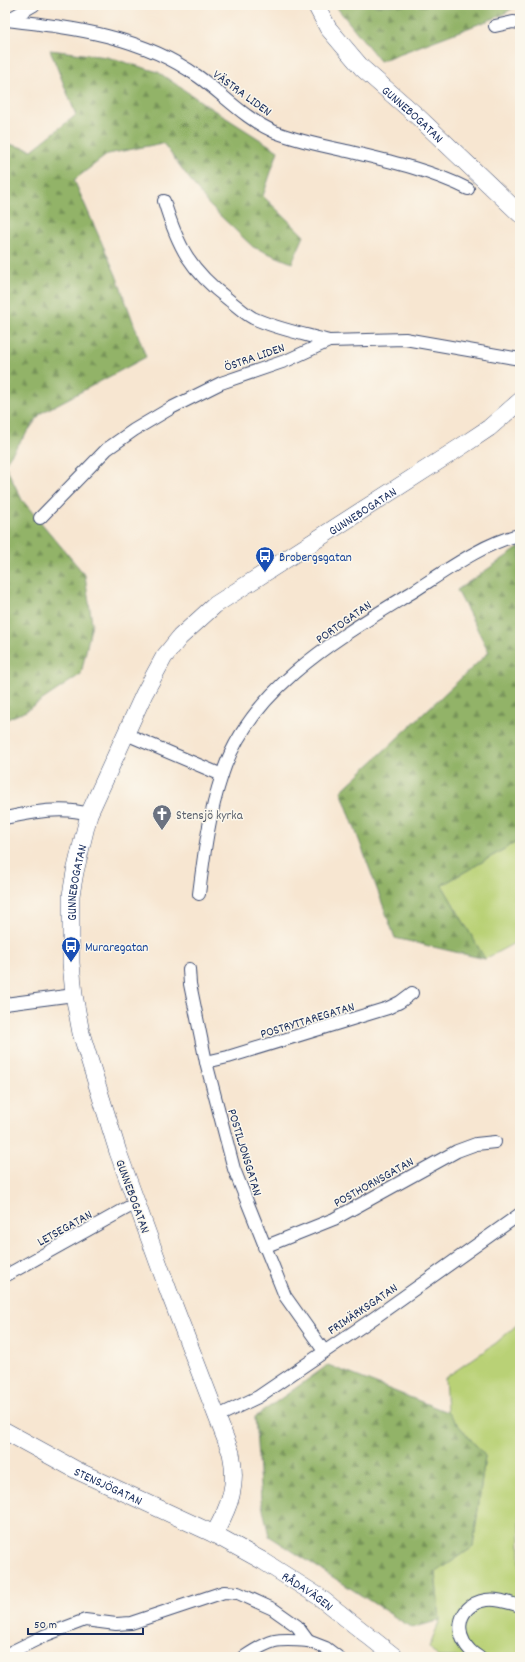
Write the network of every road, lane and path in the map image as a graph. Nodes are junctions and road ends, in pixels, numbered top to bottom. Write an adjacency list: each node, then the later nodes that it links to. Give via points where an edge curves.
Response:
1 (34, 5): 3 (street)
2 (316, 5): 8 (street, GUNNEBOGATAN, via 328,28 362,68 417,116)
3 (6, 20): 6 (street, VÄSTRA LIDEN, via 64,27 140,45 166,56 199,77 238,109 274,131 310,143 430,173)
4 (520, 23): 5 (street)
5 (495, 26)
6 (468, 189)
7 (164, 201): 9 (street, via 185,257 199,275 253,318)
8 (520, 214)
9 (329, 341): 10 (street, ÖSTRA LIDEN, via 405,339); 12 (street, ÖSTRA LIDEN, via 288,360 221,383 134,430 107,449)
10 (520, 359)
11 (520, 402): 14 (street, GUNNEBOGATAN, via 489,428 216,605 180,637 164,657)
12 (40, 518)
13 (520, 535): 15 (street, PORTOGATAN, via 497,542 450,568 359,625 297,670 262,704 240,737)
14 (126, 734): 15 (street); 16 (street, GUNNEBOGATAN)
15 (222, 774): 18 (street, PORTOGATAN, via 208,831)
16 (89, 814): 17 (street, via 79,810 48,810); 21 (street, GUNNEBOGATAN, via 71,896 71,963)
17 (5, 818)
18 (199, 894)
19 (189, 969): 23 (street, POSTILJONSGATAN)
20 (412, 993): 23 (street, POSTRYTTAREGATAN, via 388,1008)
21 (74, 995): 22 (street); 25 (street, GUNNEBOGATAN, via 89,1062)
22 (5, 1004)
23 (206, 1062): 27 (street, POSTILJONSGATAN, via 234,1169)
24 (495, 1142): 27 (street, POSTHORNSGATAN, via 476,1144 457,1151 334,1219)
25 (136, 1204): 28 (street, LETSEGATAN); 30 (street, GUNNEBOGATAN)
26 (520, 1214): 29 (street, FRIMÄRKSGATAN)
27 (264, 1247): 29 (street, POSTILJONSGATAN, via 285,1296)
28 (5, 1276)
29 (324, 1351): 30 (street, FRIMÄRKSGATAN, via 258,1397)
30 (216, 1417): 32 (street, GUNNEBOGATAN, via 231,1453 234,1472 228,1506)
31 (5, 1431): 32 (street, STENSJÖGATAN, via 78,1471)
32 (214, 1534): 38 (street, RÅDAVÄGEN, via 318,1596)
33 (520, 1606): 39 (street, via 495,1599 485,1600 464,1614 460,1630 463,1643 469,1652)
34 (308, 1641): 35 (street, via 297,1626 273,1609 238,1593 224,1592 131,1623 85,1620); 36 (street, via 277,1639); 37 (street, via 326,1648)
35 (5, 1655)
36 (244, 1657)
37 (338, 1657)
38 (395, 1657)
39 (479, 1657)

